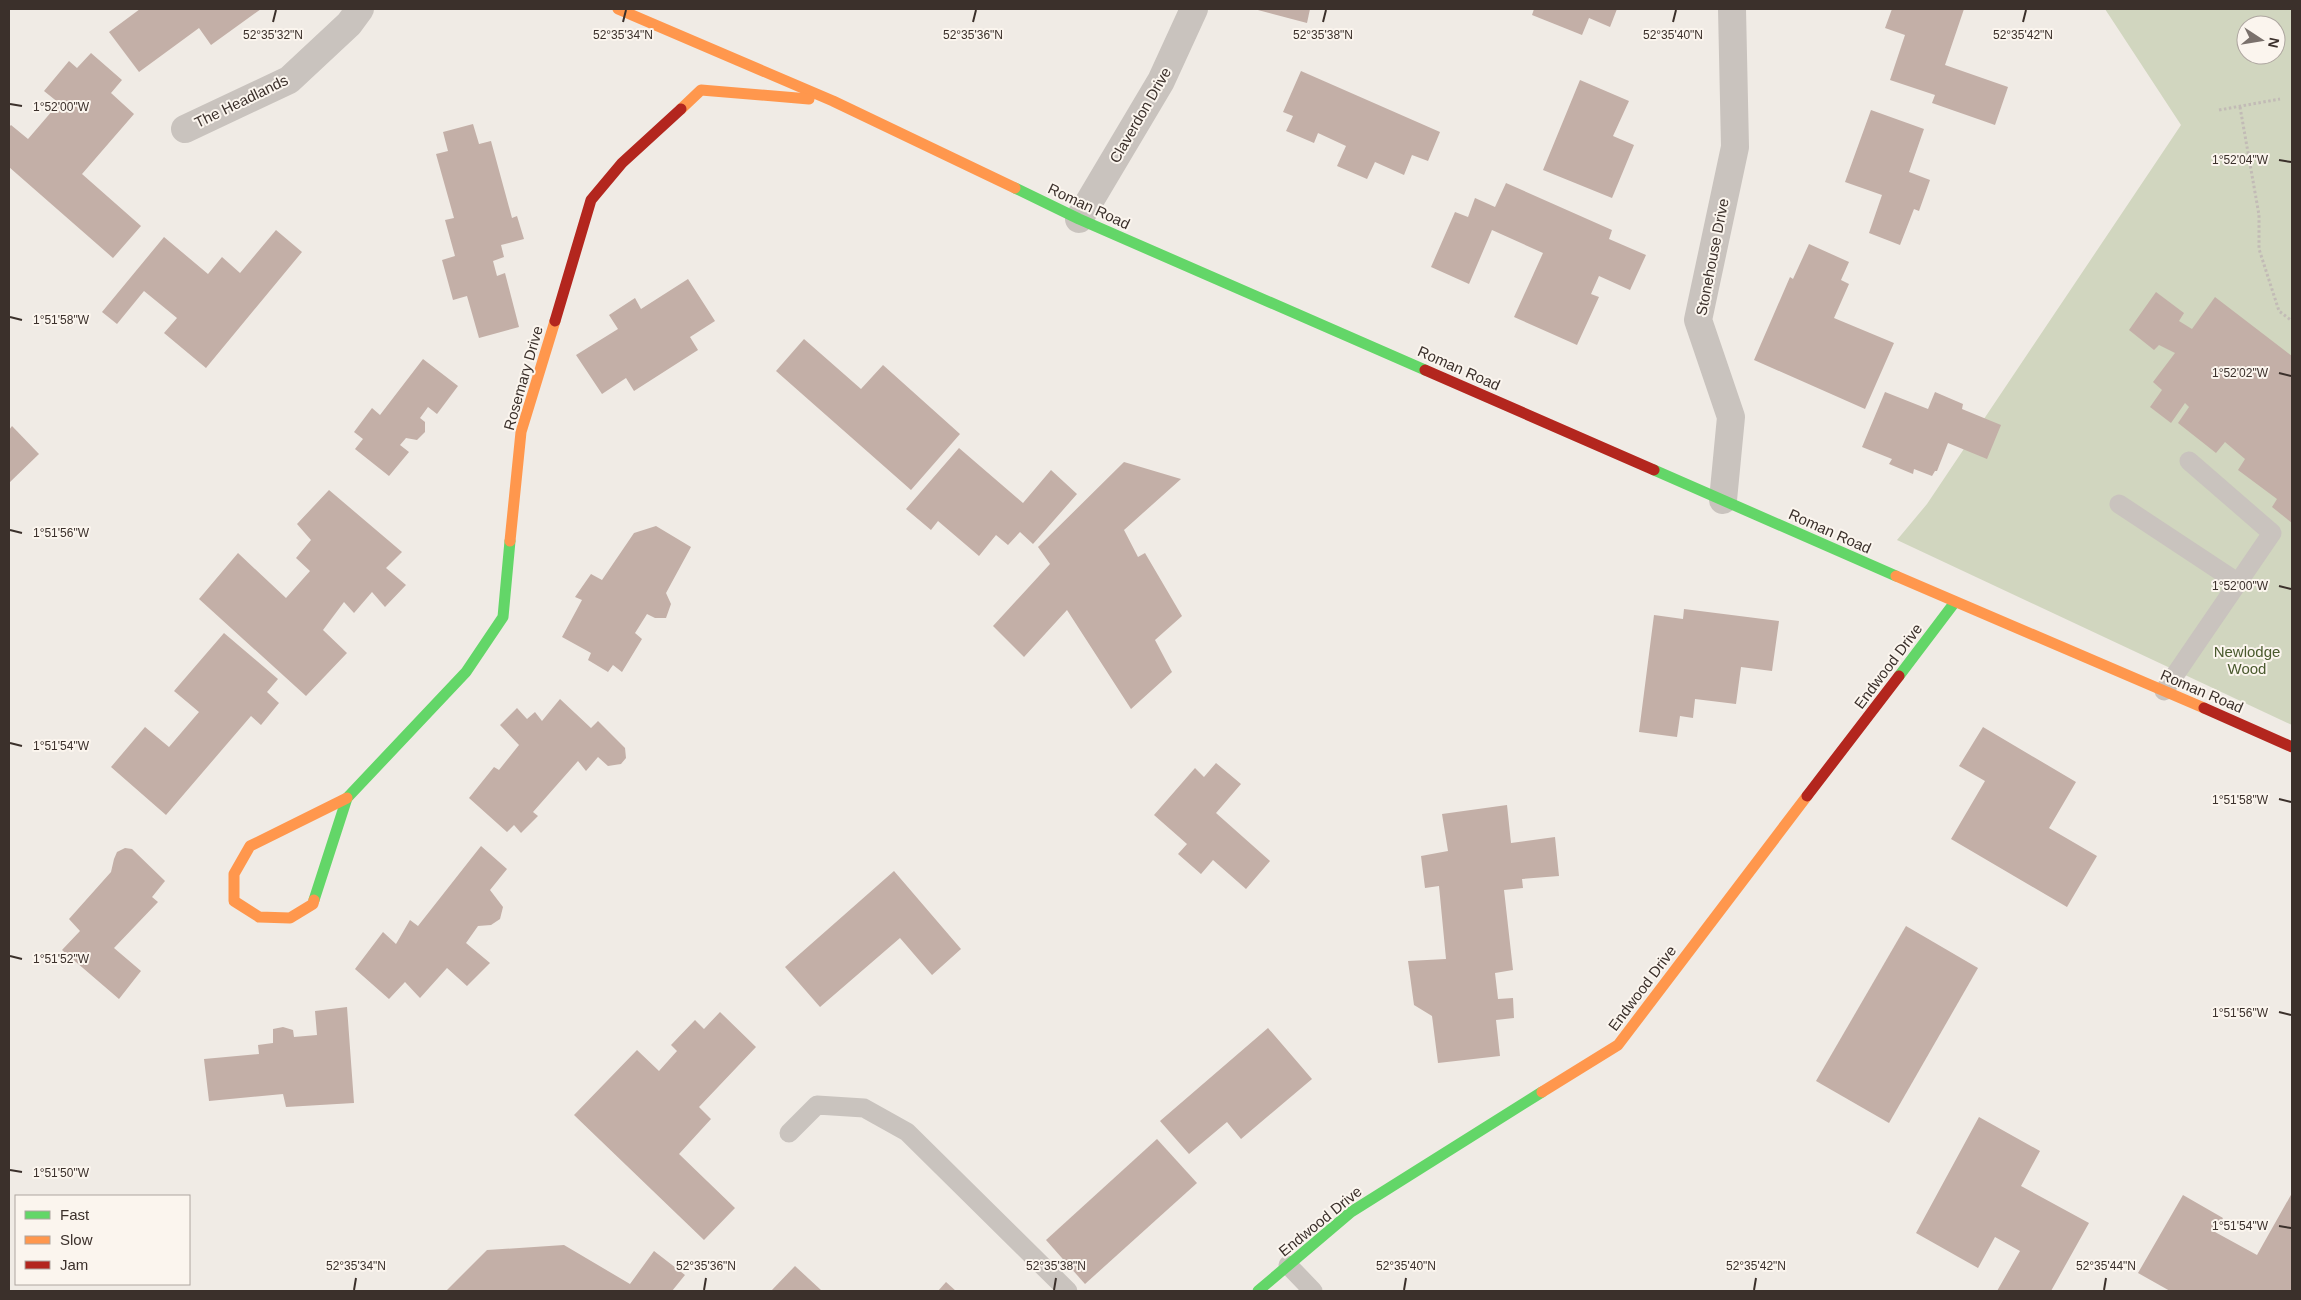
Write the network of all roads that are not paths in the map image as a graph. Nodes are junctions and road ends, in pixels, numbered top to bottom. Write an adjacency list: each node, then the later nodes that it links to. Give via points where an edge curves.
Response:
1 (360, 9): 6 (street, The Headlands, via 349,24 289,80)
2 (618, 9): 5 (street, Roman Road)
3 (1194, 9): 7 (street, Claverdon Drive, via 1162,81)
4 (1732, 9): 9 (street, Stonehouse Drive, via 1734,147 1698,320 1731,417)
5 (833, 101): 7 (street, Roman Road); 15 (street, Rosemary Drive, via 701,90 622,163 591,200 521,432 503,617 466,672)
6 (185, 129)
7 (1079, 219): 9 (street, Roman Road)
8 (2189, 461): 11 (lane, via 2272,533)
9 (1722, 500): 12 (street, Roman Road)
10 (2118, 504): 11 (lane)
11 (2238, 582): 13 (lane)
12 (1956, 602): 13 (street, Roman Road); 17 (street, Endwood Drive, via 1618,1045 1351,1212)
13 (2164, 691): 14 (street, Roman Road)
14 (2292, 747)
15 (347, 798): 15 (street, Rosemary Drive, via 313,904 290,918 259,917 234,901 234,874 250,846)
16 (788, 1133): 18 (lane, via 817,1105 864,1108 906,1132)
17 (1288, 1265): 19 (street, Endwood Drive); 20 (lane)
18 (1068, 1291)
19 (1258, 1291)
20 (1313, 1291)

